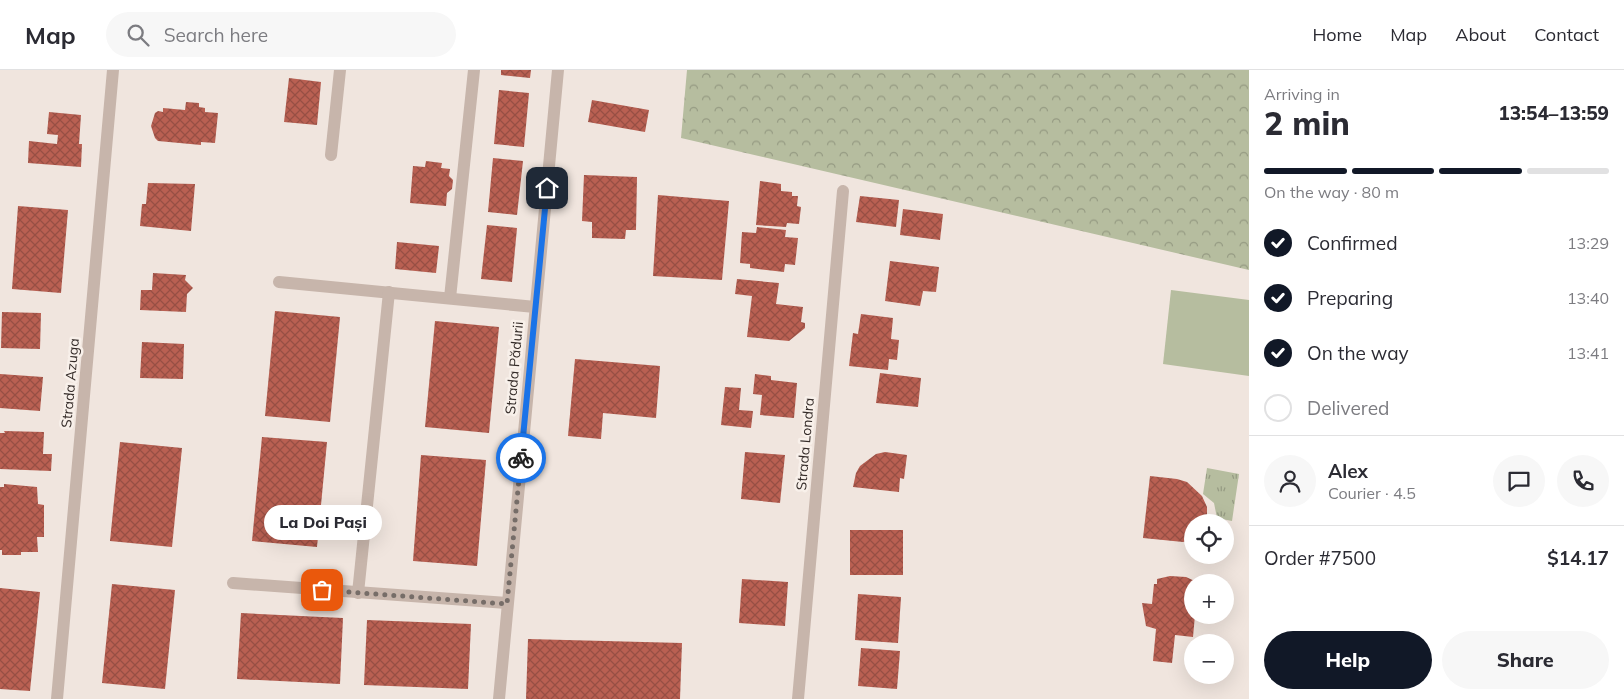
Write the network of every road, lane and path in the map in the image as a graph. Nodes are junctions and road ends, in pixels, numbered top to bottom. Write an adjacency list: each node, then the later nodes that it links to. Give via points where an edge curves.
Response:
1 (113, 70): 14 (street, Strada Azuga)
2 (340, 70): 5 (street)
3 (474, 70): 9 (street)
4 (558, 70): 10 (street, Strada Pădurii)
5 (331, 155)
6 (843, 191): 16 (street, Strada Londra)
7 (278, 282): 8 (street)
8 (389, 292): 9 (street); 12 (street)
9 (450, 298): 10 (street)
10 (535, 307): 13 (street, Strada Pădurii)
11 (233, 583): 12 (street)
12 (358, 593): 13 (street)
13 (507, 604): 15 (street, Strada Pădurii)
14 (57, 699)
15 (499, 699)
16 (798, 699)

